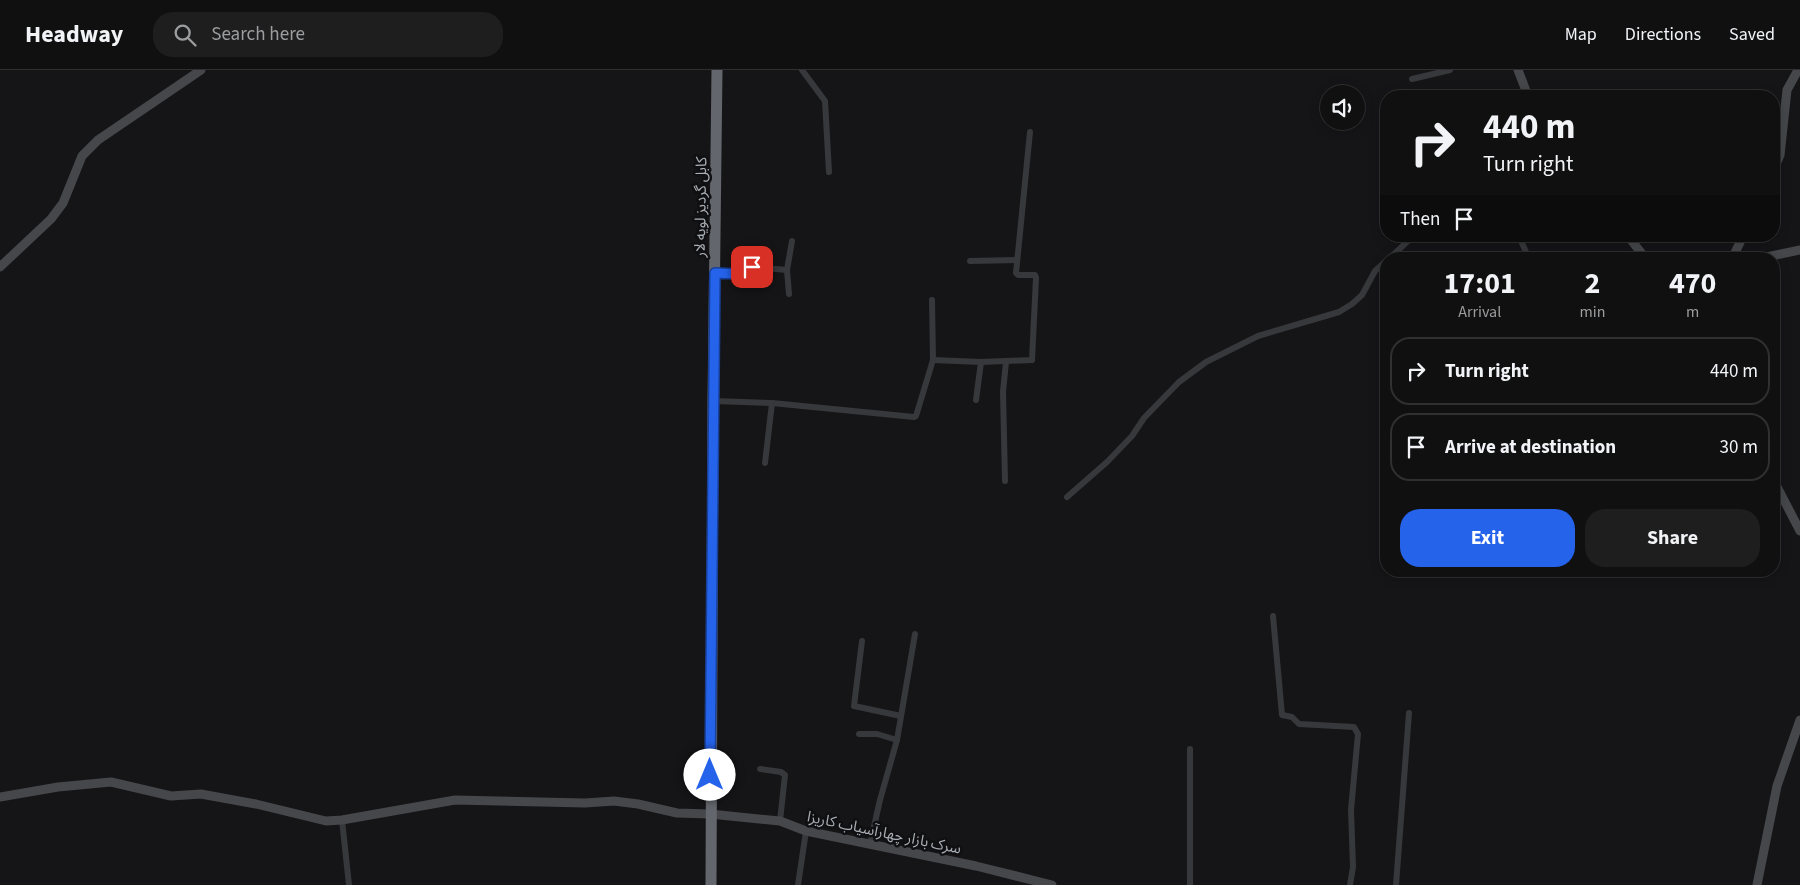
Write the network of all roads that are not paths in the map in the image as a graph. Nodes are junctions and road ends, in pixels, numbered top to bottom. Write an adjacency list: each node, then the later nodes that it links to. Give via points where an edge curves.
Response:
1 (201, 70): 22 (street, via 98,140 82,156 63,203 51,219)
2 (717, 70): 24 (highway, کابل گردیز لویه لار)
3 (802, 70): 11 (street, via 825,101)
4 (1450, 70): 7 (street)
5 (1518, 70): 8 (street)
6 (1798, 70): 10 (street, via 1787,90)
7 (1412, 79)
8 (1526, 90)
9 (1030, 132): 19 (street)
10 (1780, 155)
11 (829, 172)
12 (792, 241): 23 (street)
13 (1406, 242): 16 (street)
14 (1633, 242): 17 (street)
15 (1800, 250): 18 (street)
16 (1396, 252)
17 (1641, 252)
18 (1780, 254)
19 (1017, 260): 20 (street); 29 (street, via 1017,274 1035,275 1036,278 1032,360)
20 (970, 261)
21 (1380, 266): 36 (street, via 1362,295 1339,312 1258,336 1206,362 1179,382 1107,462)
22 (0, 267)
23 (787, 270): 24 (street, via 752,267 739,274); 25 (street)
24 (715, 273): 31 (highway, کابل گردیز لویه لار)
25 (789, 294)
26 (932, 300): 27 (street)
27 (932, 360): 28 (street); 32 (street, via 914,417)
28 (981, 362): 29 (street); 30 (street)
29 (1006, 362): 34 (street, via 1003,392)
30 (976, 400)
31 (713, 401): 32 (street); 49 (highway, کابل گردیز لویه لار)
32 (772, 403): 33 (street)
33 (765, 462)
34 (1005, 481)
35 (1780, 493): 37 (street)
36 (1068, 497)
37 (1800, 531)
38 (1274, 616): 59 (street, via 1282,715 1292,717 1299,724 1354,727 1358,734 1351,810 1353,867)
39 (915, 634): 42 (street)
40 (862, 642): 42 (street, via 854,706)
41 (1409, 713): 60 (street)
42 (901, 716): 45 (street)
43 (1800, 720): 61 (street, via 1776,786)
44 (859, 734): 45 (street, via 877,734)
45 (897, 740): 53 (street)
46 (1190, 749): 58 (street)
47 (760, 769): 51 (street, via 785,775)
48 (0, 797): 50 (street, سرک بازار چهارآسیاب کاریزا, via 58,786 111,782 171,796 201,794 326,821)
49 (710, 814): 50 (street, سرک بازار چهارآسیاب کاریزا, via 677,813 614,801 455,800); 51 (street, سرک بازار چهارآسیاب کاریزا); 55 (highway, کابل گردیز لویه لار)
50 (342, 820): 54 (street)
51 (780, 821): 52 (street, سرک بازار چهارآسیاب کاریزا)
52 (806, 831): 53 (street, سرک بازار چهارآسیاب کاریزا); 56 (street)
53 (870, 844): 57 (street, سرک بازار چهارآسیاب کاریزا)
54 (349, 885)
55 (711, 885)
56 (798, 885)
57 (1052, 885)
58 (1190, 885)
59 (1350, 885)
60 (1396, 885)
61 (1758, 885)

